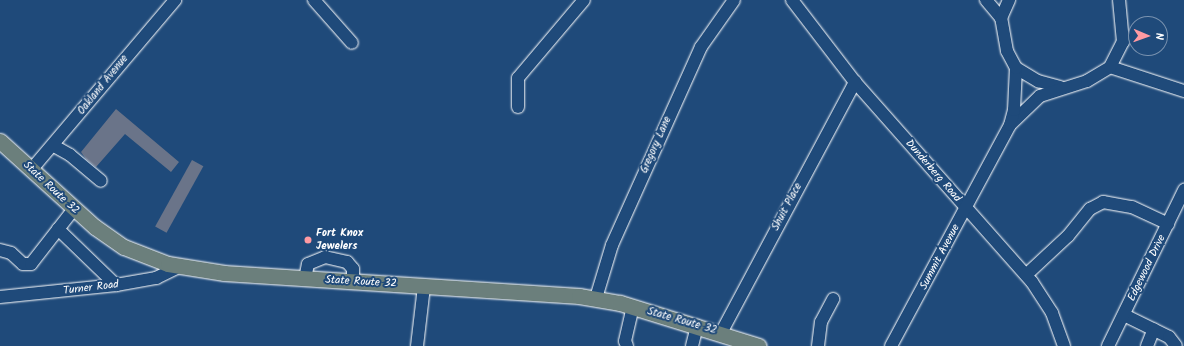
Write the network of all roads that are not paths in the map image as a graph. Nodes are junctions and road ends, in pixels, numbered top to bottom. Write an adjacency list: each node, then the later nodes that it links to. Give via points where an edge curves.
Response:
1 (175, 0): 19 (street, Oakland Avenue)
2 (314, 0): 10 (street)
3 (584, 0): 16 (street, via 518,78)
4 (734, 0): 35 (street, Gregory Lane, via 700,47 612,245)
5 (986, 0): 9 (street)
6 (1009, 0): 9 (street)
7 (1119, 0): 11 (street, via 1123,42)
8 (794, 1): 13 (street, Dunderberg Road)
9 (1001, 18): 12 (street, Summit Avenue, via 1007,51)
10 (352, 43)
11 (1110, 67): 14 (street, Summit Avenue, via 1087,81); 15 (street)
12 (1016, 68): 14 (street, Summit Avenue, via 1038,81); 17 (street, Summit Avenue, via 1014,110)
13 (855, 82): 23 (street, Dunderberg Road); 41 (street, Shuit Place)
14 (1060, 87): 17 (street, Summit Avenue, via 1027,106)
15 (1184, 91)
16 (518, 107)
17 (1010, 125): 23 (street, Summit Avenue)
18 (0, 141): 20 (main road, State Route 32)
19 (54, 146): 20 (street, Oakland Avenue); 21 (street, via 70,155)
20 (31, 170): 24 (main road, State Route 32)
21 (101, 181)
22 (1184, 190): 25 (street, Edgewood Drive)
23 (966, 209): 29 (street, Dunderberg Road); 42 (street, Summit Avenue)
24 (73, 210): 26 (street); 28 (main road, State Route 32, via 124,247)
25 (1168, 224): 29 (street, via 1132,207 1103,202 1090,209 1068,236); 38 (street, Edgewood Drive)
26 (58, 229): 27 (street, via 31,264 22,264 11,253); 32 (street)
27 (0, 250)
28 (178, 267): 30 (main road, State Route 32); 32 (street, Turner Road, via 156,278)
29 (1026, 275): 48 (street, Dunderberg Road, via 1052,313)
30 (305, 279): 31 (main road, State Route 32); 31 (street, via 308,264 325,257 347,262 353,269)
31 (353, 282): 33 (main road, State Route 32)
32 (116, 285): 34 (street, Turner Road)
33 (424, 286): 35 (main road, State Route 32); 43 (street)
34 (0, 297)
35 (596, 298): 37 (main road, State Route 32)
36 (833, 299): 47 (street, via 821,322)
37 (633, 307): 39 (main road, State Route 32); 44 (street)
38 (1124, 315): 40 (street); 49 (street, Edgewood Drive)
39 (697, 326): 41 (main road, State Route 32); 45 (street)
40 (1154, 329): 50 (street); 51 (street, via 1169,337)
41 (721, 333): 46 (main road, State Route 32)
42 (894, 344)
43 (418, 346)
44 (626, 346)
45 (692, 346)
46 (759, 346)
47 (818, 346)
48 (1064, 346)
49 (1108, 346)
50 (1147, 346)
51 (1176, 346)

